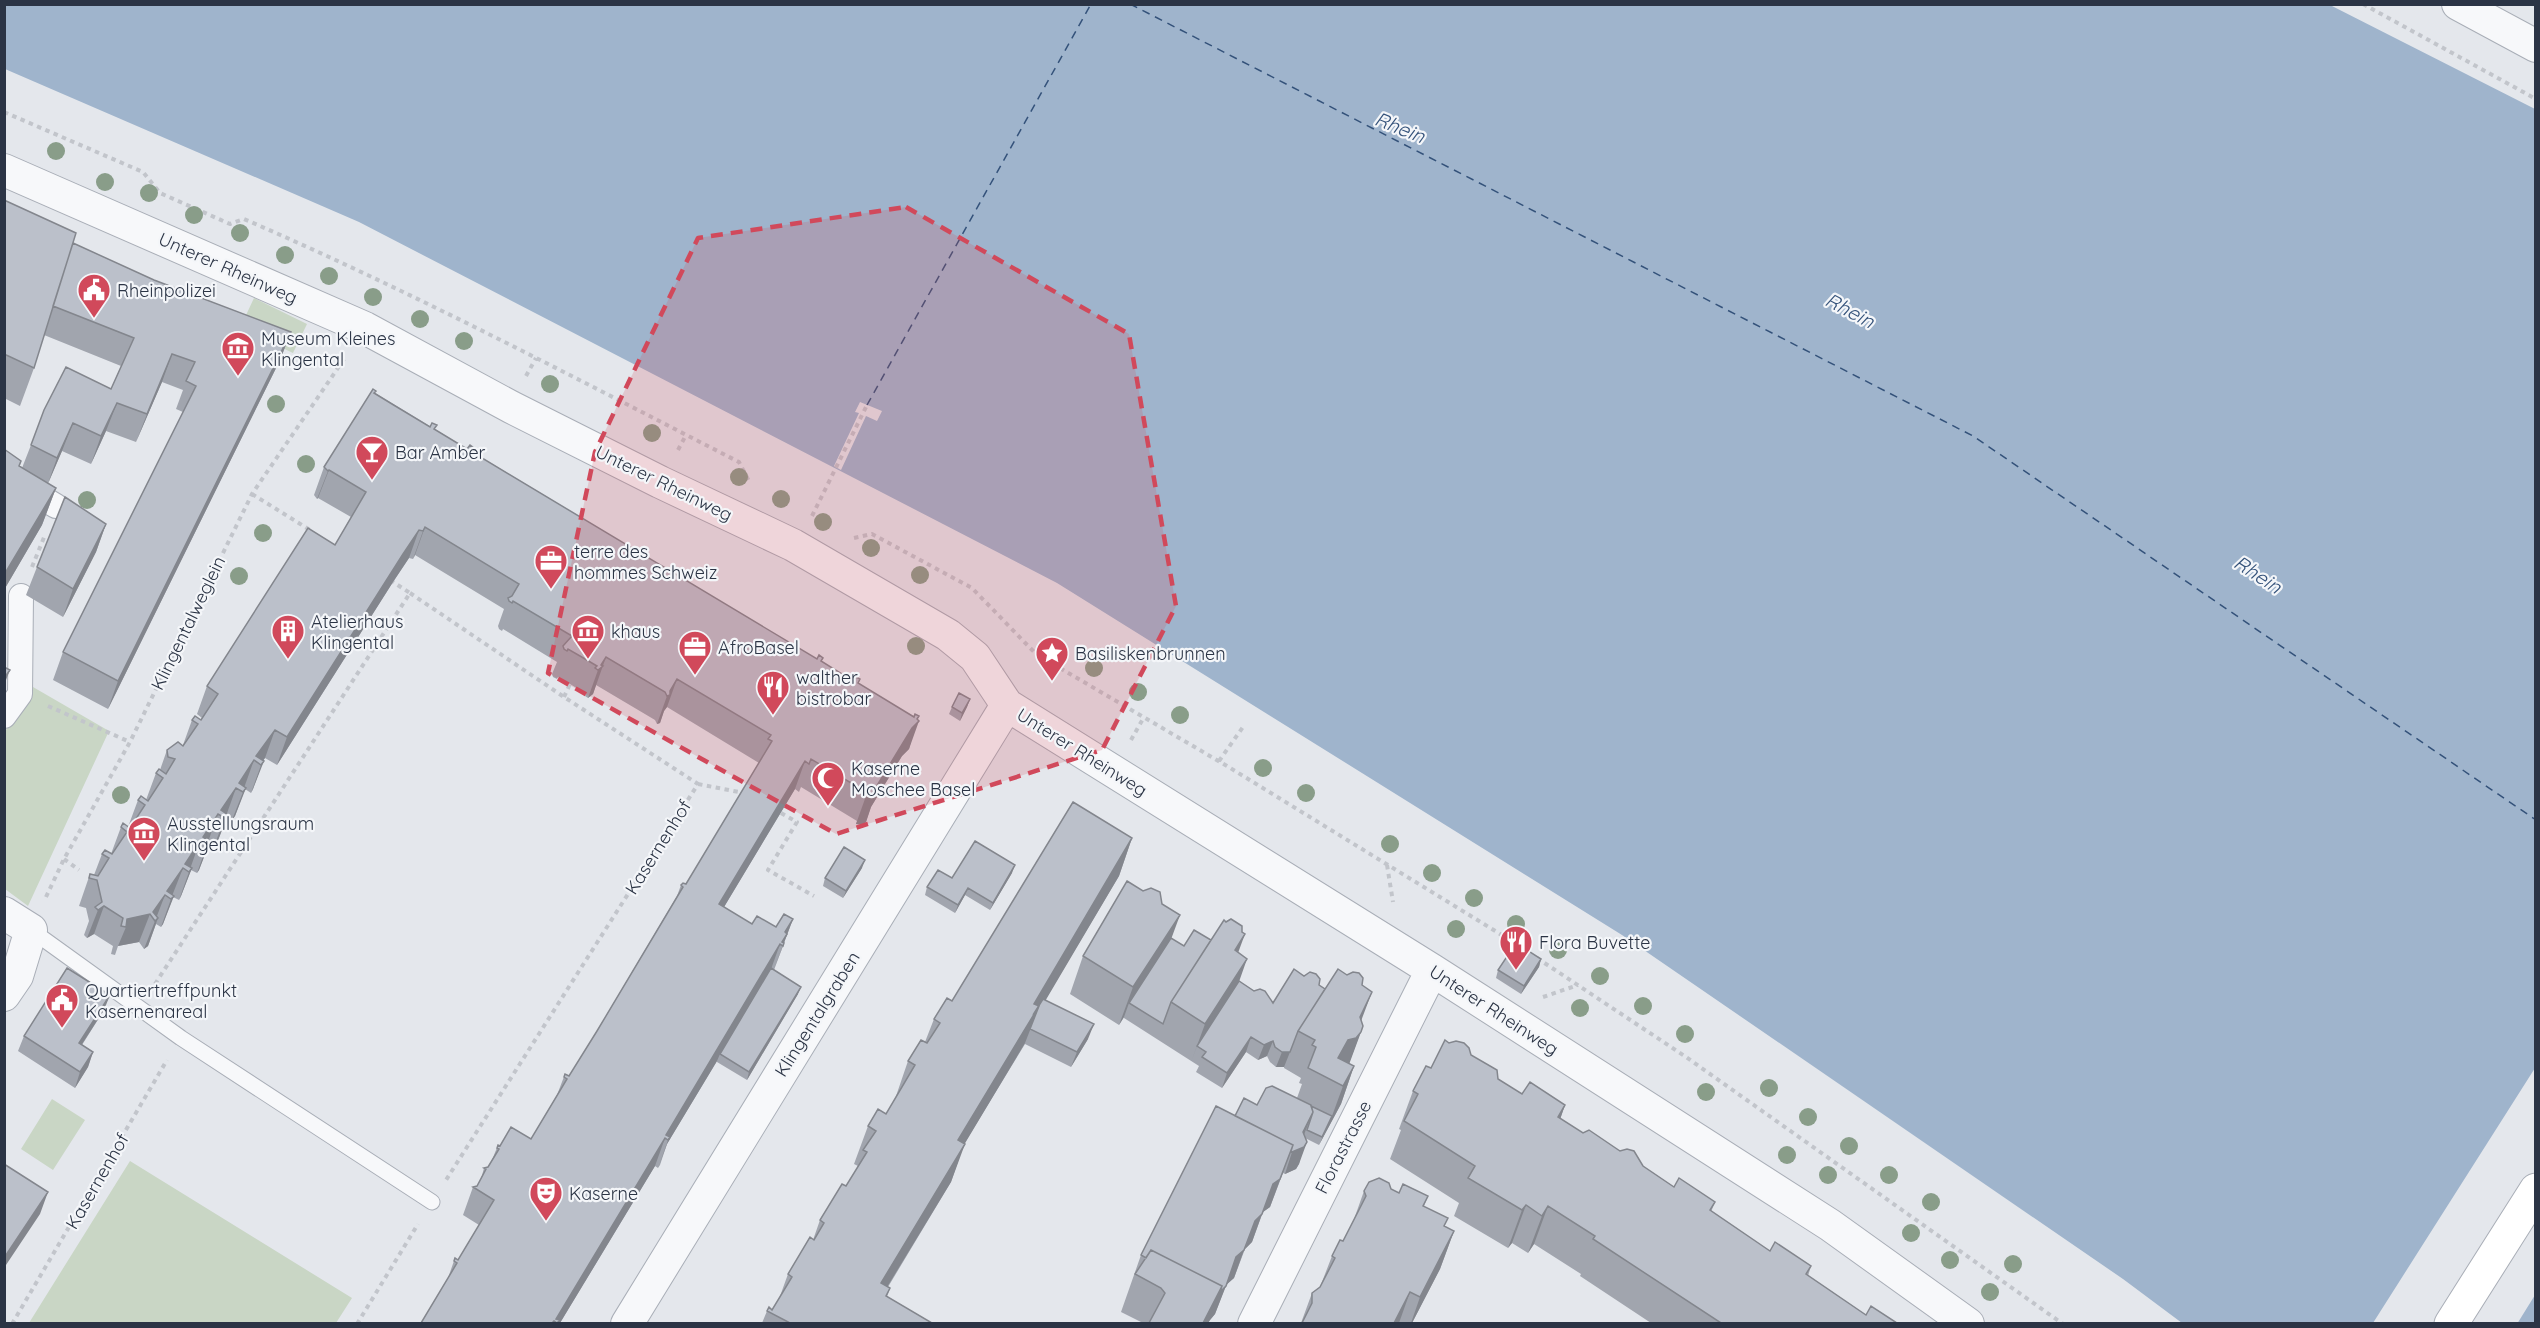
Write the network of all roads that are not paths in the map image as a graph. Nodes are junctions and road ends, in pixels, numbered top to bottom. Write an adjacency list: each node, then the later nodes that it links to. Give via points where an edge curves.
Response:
1 (2457, 4): 2 (street)
2 (2535, 46)
3 (4, 170): 7 (street, Unterer Rheinweg, via 365,328 510,407 793,545 948,635 975,657)
4 (4, 476): 5 (street)
5 (56, 506)
6 (21, 596): 8 (street, via 20,694)
7 (1007, 705): 11 (street, Unterer Rheinweg); 15 (street, Klingentalgraben)
8 (4, 716)
9 (4, 913): 10 (street)
10 (31, 930): 12 (street, via 16,976); 14 (lane, via 181,1038)
11 (1432, 970): 16 (street, Florastrasse); 17 (street, Unterer Rheinweg, via 1830,1225)
12 (4, 995)
13 (2535, 1190): 18 (main road)
14 (432, 1202)
15 (627, 1323)
16 (1254, 1323)
17 (1968, 1323)
18 (2451, 1323)

